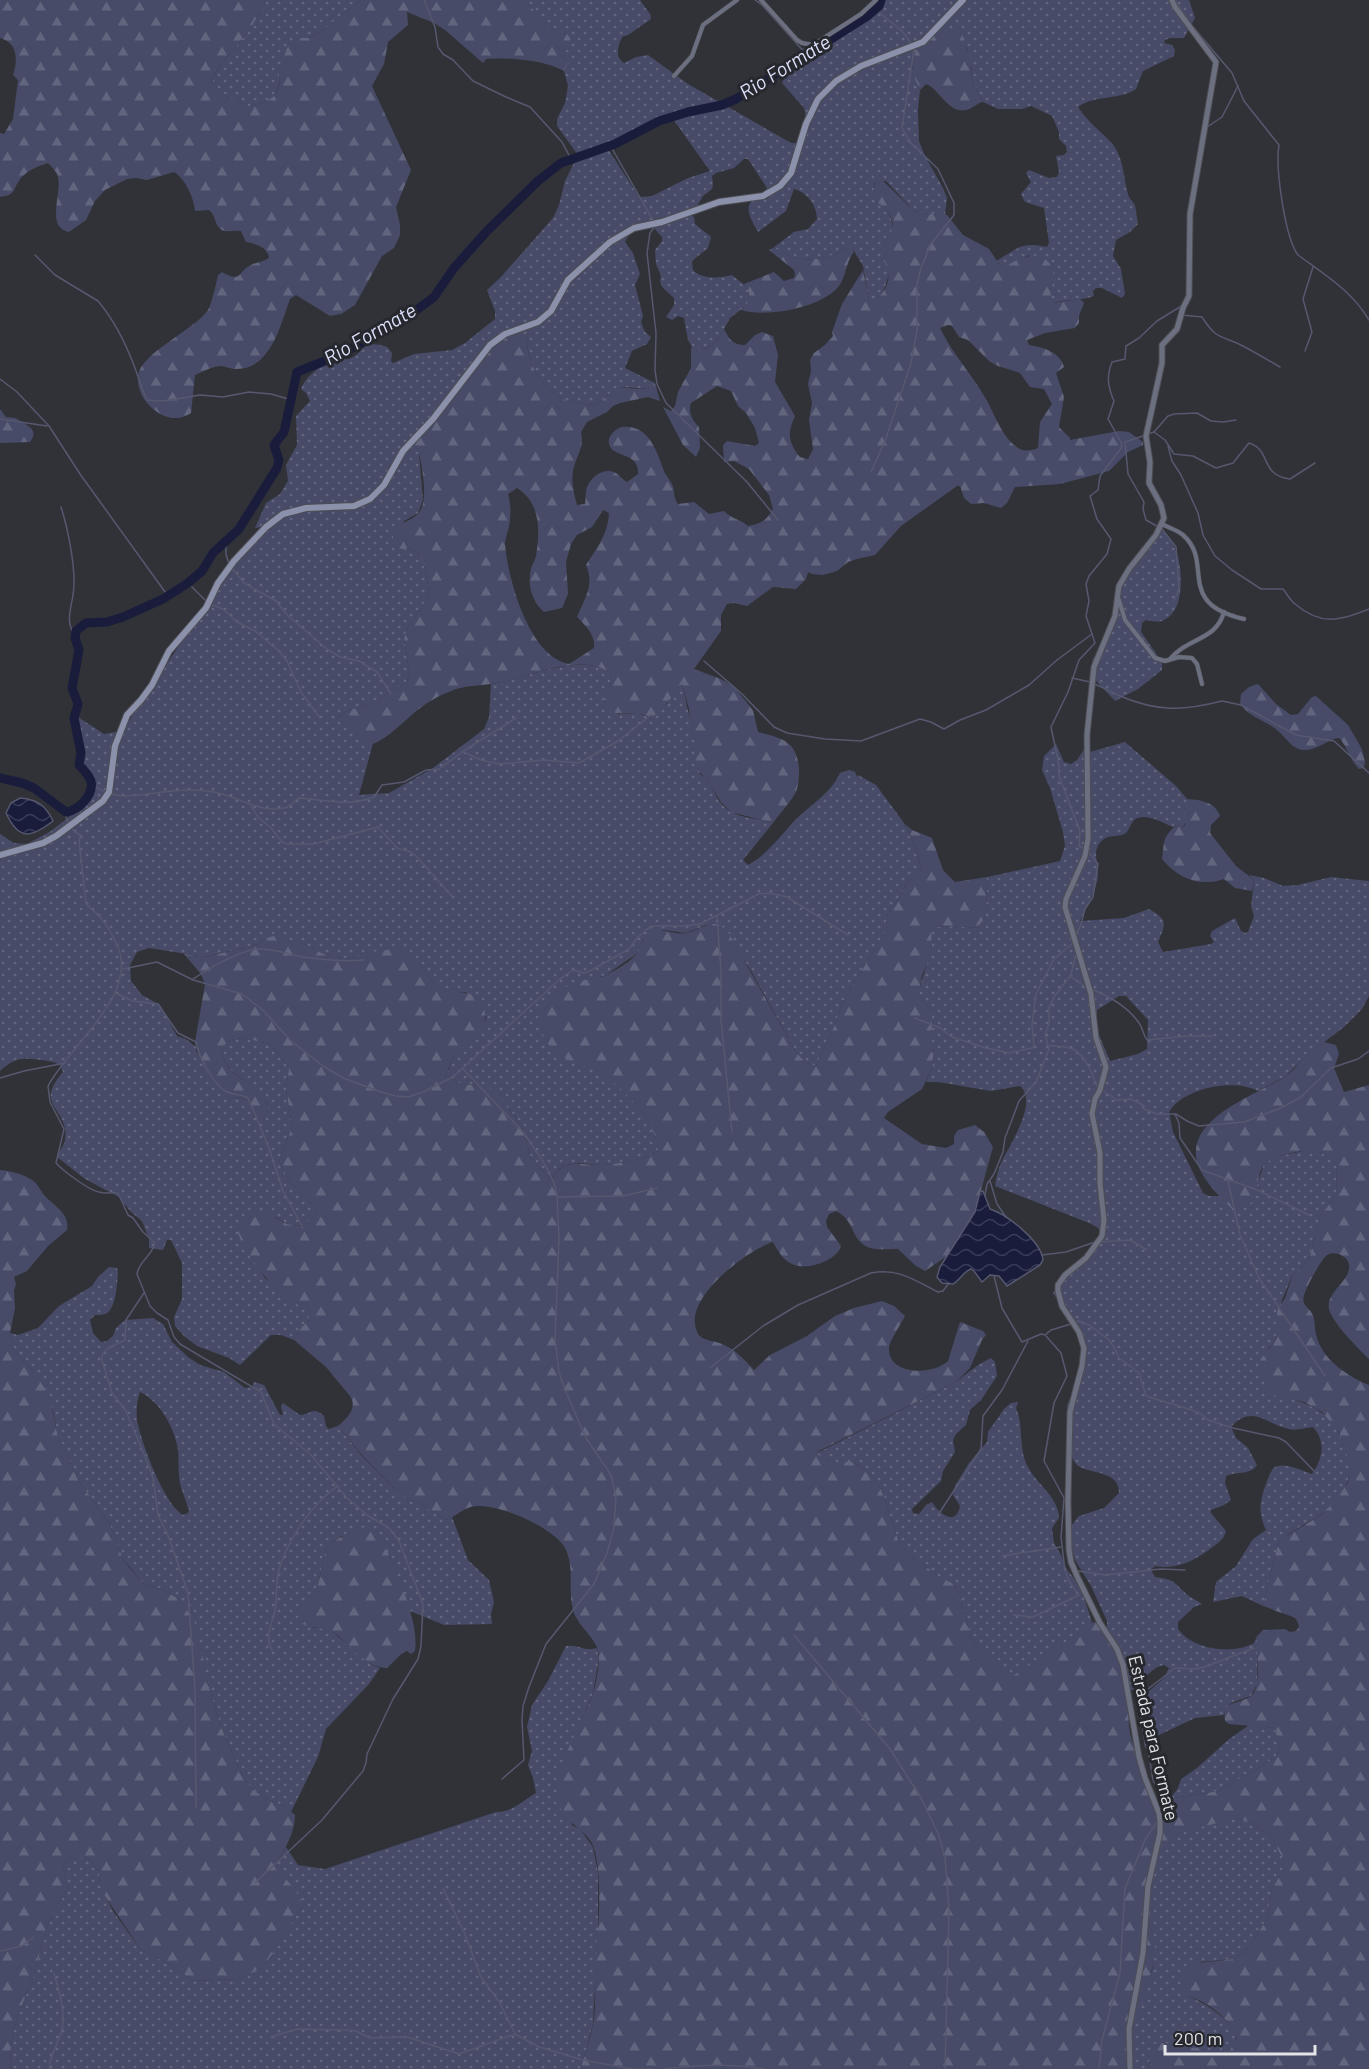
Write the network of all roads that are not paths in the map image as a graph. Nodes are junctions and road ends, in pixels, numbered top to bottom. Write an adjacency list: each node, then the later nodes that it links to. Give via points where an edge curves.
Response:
1 (737, 0): 6 (street, via 704,25 692,56)
2 (761, 0): 3 (street, via 797,40 813,45)
3 (876, 0)
4 (1172, 0): 7 (street, via 1216,62 1190,214 1189,296 1177,329 1162,345 1162,363 1146,436 1149,483 1161,505)
5 (960, 1): 13 (main road, via 923,42 861,66 836,81 818,99 791,172 780,186 763,196 718,202 634,228 610,242 568,280 551,311 490,345 403,451 384,485 370,499 354,506 306,508 283,514 266,527 234,561 206,608 169,651 152,685 127,715 113,755 109,792 103,801 43,843)
6 (674, 76)
7 (1162, 524): 8 (street, Estrada para Formate); 9 (street, via 1188,542 1204,597)
8 (1117, 593): 11 (street, via 1132,631 1155,658); 14 (street, Estrada para Formate, via 1115,616 1092,676 1087,735 1088,838 1065,907 1091,994 1096,1038 1106,1067 1092,1113 1100,1153 1103,1230 1098,1245 1065,1275 1058,1291 1084,1348 1069,1425 1070,1556 1124,1665 1139,1757 1160,1821 1130,2019)
9 (1224, 612): 10 (street); 11 (street, via 1215,631 1179,649)
10 (1244, 619)
11 (1169, 660): 12 (street, via 1192,658)
12 (1202, 684)
13 (0, 855)
14 (1130, 2069)

